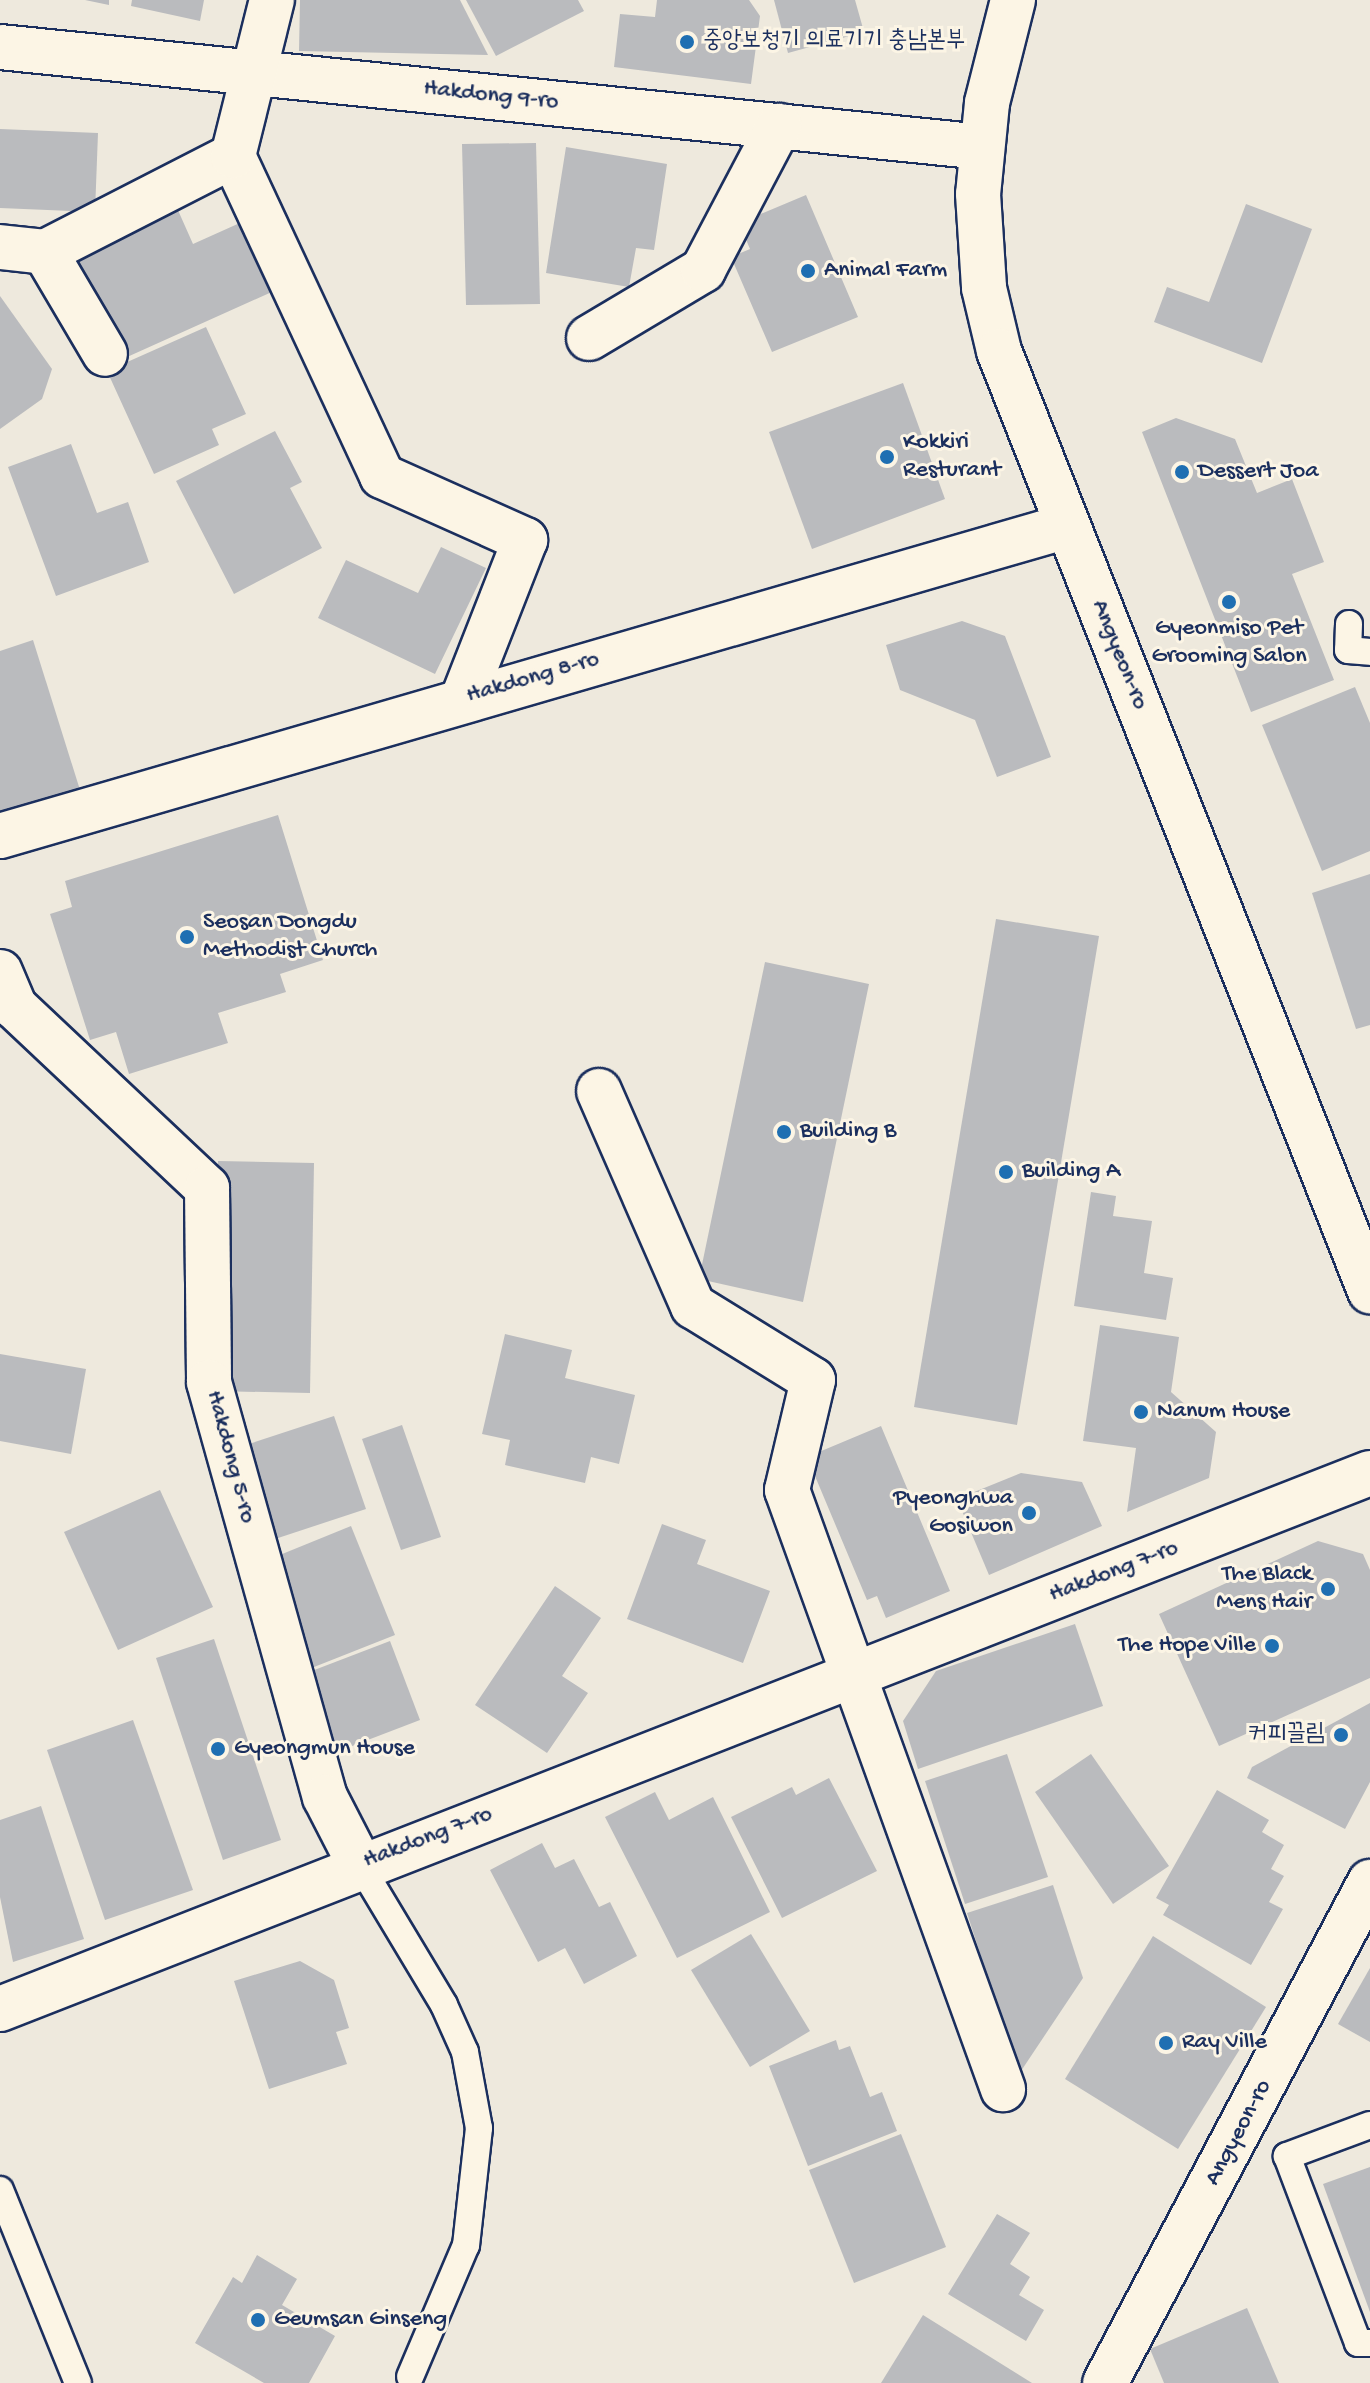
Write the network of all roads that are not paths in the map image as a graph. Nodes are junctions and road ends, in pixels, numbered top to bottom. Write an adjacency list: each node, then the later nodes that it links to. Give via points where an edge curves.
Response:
1 (272, 0): 4 (street)
2 (1013, 0): 6 (street, Angyeon-ro)
3 (0, 47): 4 (street, Hakdong 9-ro)
4 (256, 73): 5 (street, Hakdong 9-ro); 7 (street)
5 (779, 126): 6 (street, Hakdong 9-ro); 10 (street, via 703,270)
6 (982, 147): 12 (street, Angyeon-ro, via 979,236 990,318)
7 (233, 156): 9 (street); 15 (street, via 382,476 525,540)
8 (0, 247): 9 (street)
9 (45, 252): 11 (street)
10 (589, 338)
11 (105, 354)
12 (1067, 526): 15 (street, Hakdong 8-ro); 19 (street, Angyeon-ro)
13 (1349, 624): 14 (lane, via 1348,650)
14 (1370, 652)
15 (463, 698): 16 (street, Hakdong 8-ro)
16 (0, 836)
17 (0, 972): 22 (street, Hakdong 5-ro, via 15,1007 207,1188 209,1382 325,1797)
18 (599, 1091): 21 (street, via 693,1306 813,1380 787,1490)
19 (1370, 1291)
20 (1370, 1473): 21 (street, Hakdong 7-ro)
21 (858, 1672): 22 (street, Hakdong 7-ro); 25 (street)
22 (360, 1865): 24 (street, Hakdong 7-ro); 29 (lane, via 455,2030 479,2128 466,2245)
23 (1370, 1882): 30 (street, Angyeon-ro)
24 (0, 2009)
25 (1003, 2089)
26 (1370, 2125): 28 (lane, via 1287,2156 1358,2343)
27 (0, 2190): 31 (lane)
28 (1370, 2343)
29 (410, 2377)
30 (1112, 2379)
31 (78, 2383)

